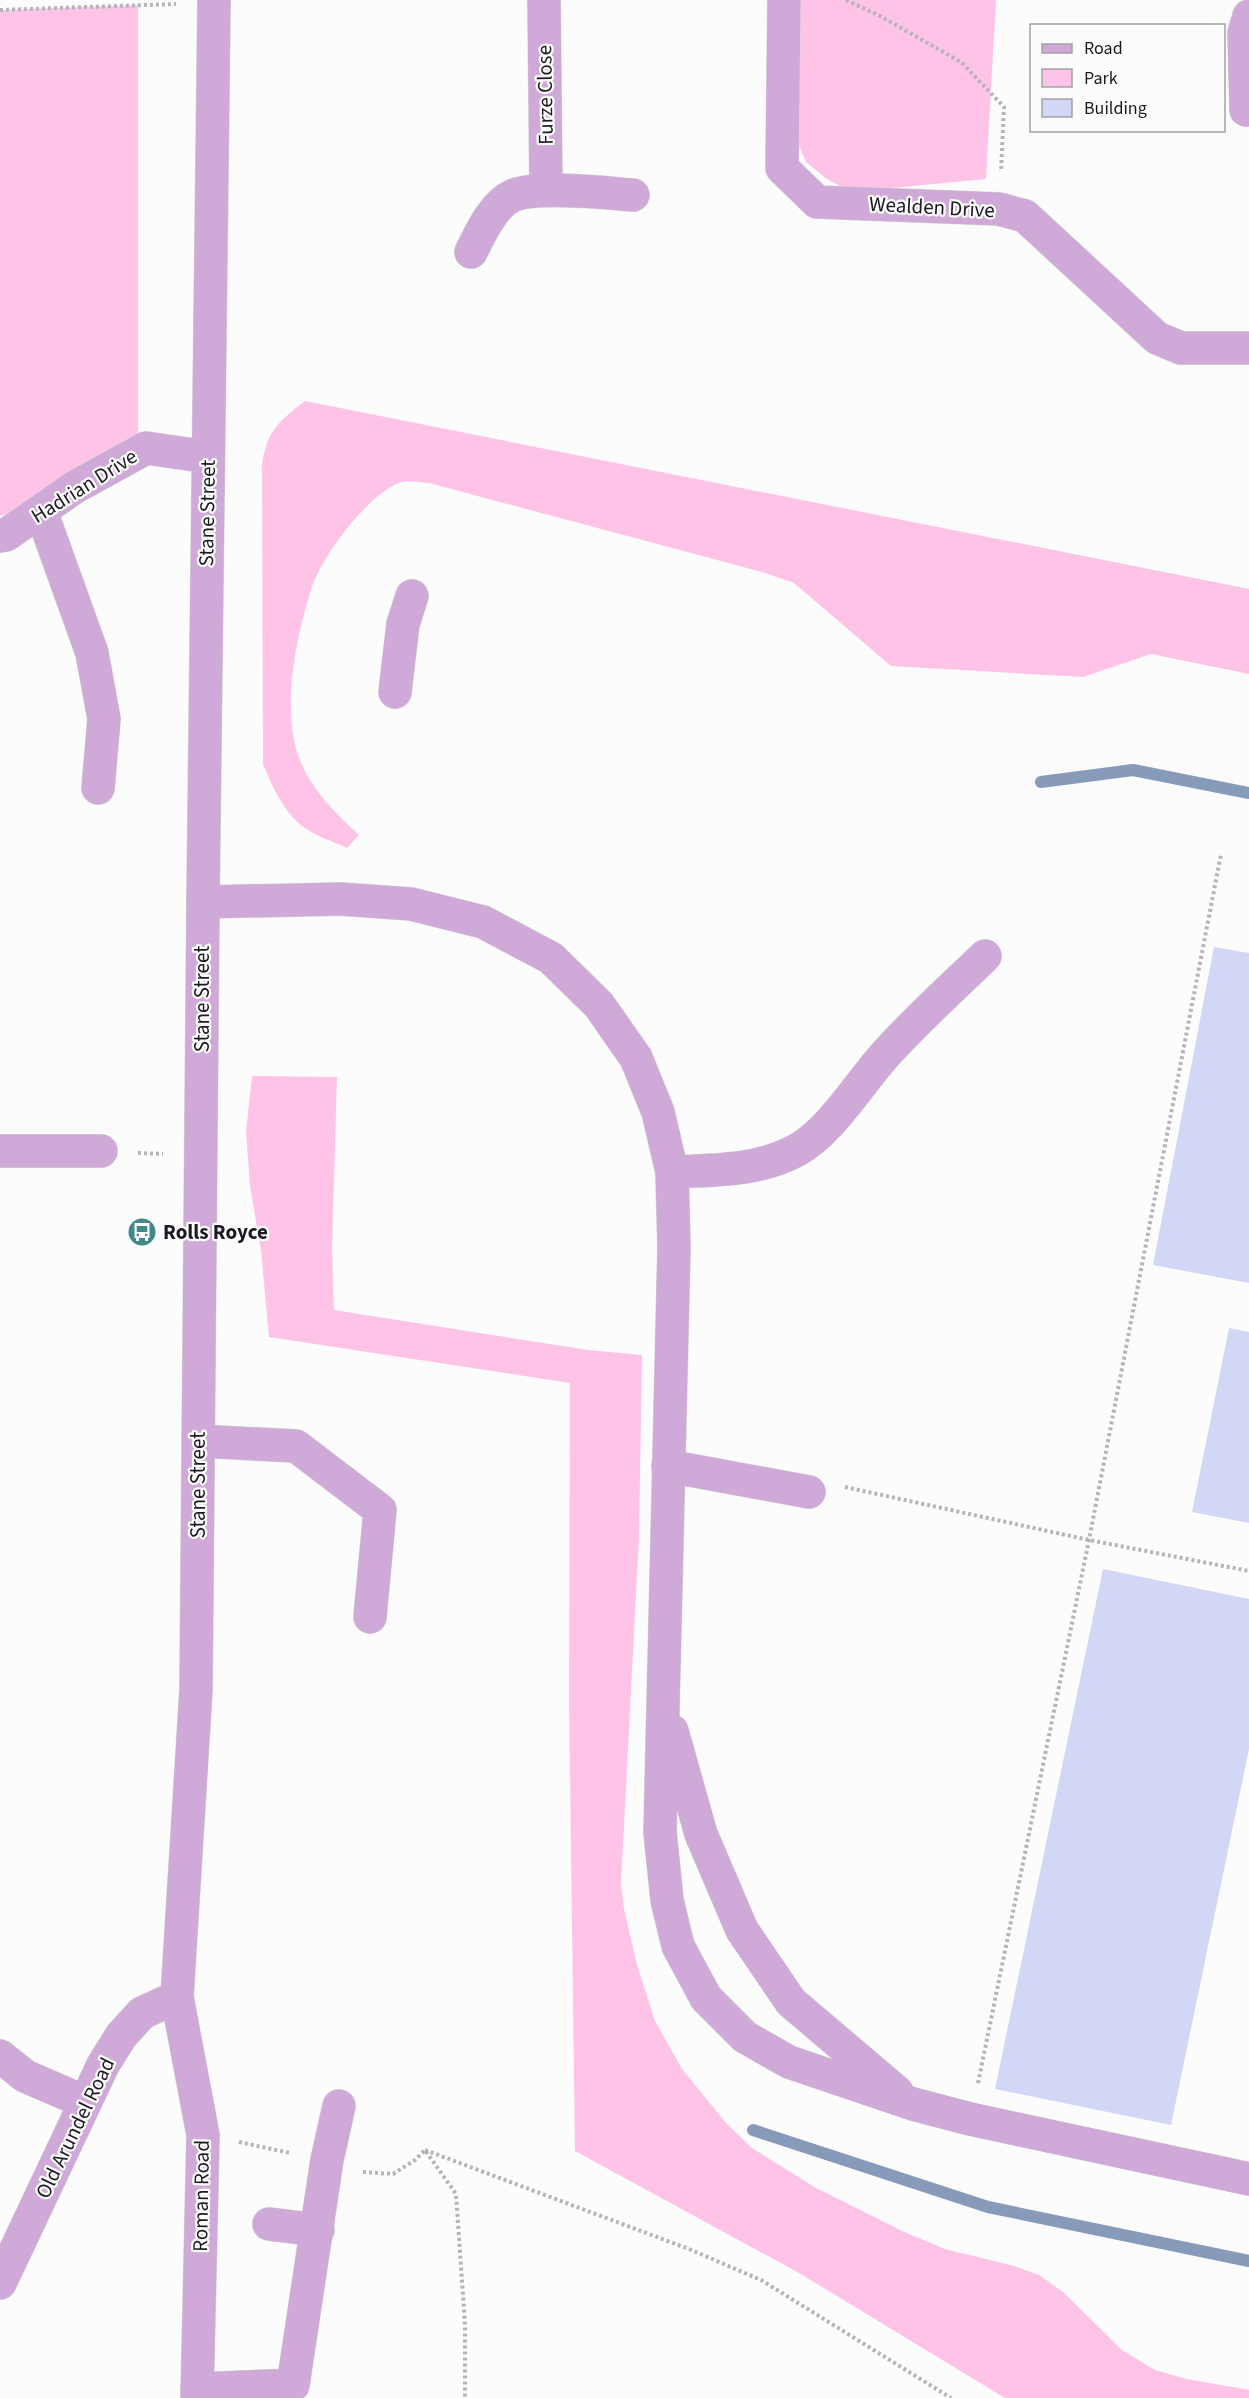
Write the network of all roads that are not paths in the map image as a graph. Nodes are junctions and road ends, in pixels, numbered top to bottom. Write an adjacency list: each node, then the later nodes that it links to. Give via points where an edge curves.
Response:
1 (544, 0): 6 (street, Furze Close)
2 (784, 0): 9 (street, Wealden Drive, via 782,168 817,202 999,208 1025,216 1157,338 1181,348)
3 (199, 2): 10 (street, Stane Street)
4 (1249, 16): 5 (street, via 1244,33)
5 (1246, 110)
6 (546, 190): 7 (street); 8 (street, via 512,196 488,219)
7 (633, 195)
8 (471, 252)
9 (1249, 348)
10 (208, 457): 11 (street, Hadrian Drive, via 146,448 75,487); 16 (street, Stane Street)
11 (41, 511): 12 (street, Hadrian Drive); 15 (street, via 92,652 104,719)
12 (0, 536)
13 (412, 596): 14 (street, via 403,624)
14 (395, 692)
15 (98, 788)
16 (202, 902): 20 (street, via 340,899 411,904 483,922 551,958 599,1005 636,1058 657,1112); 21 (street, Stane Street)
17 (985, 956): 20 (street, via 885,1055 816,1137 769,1162 734,1169)
18 (0, 1151): 19 (street)
19 (101, 1151)
20 (672, 1172): 22 (street, via 674,1247)
21 (198, 1441): 24 (street, via 296,1446 380,1510); 26 (street, Stane Street, via 196,1690)
22 (668, 1466): 23 (street); 25 (street)
23 (809, 1491)
24 (369, 1617)
25 (662, 1697): 29 (street, via 701,1834 742,1930 791,2002); 29 (street, via 660,1832 666,1900 678,1946 706,1998 745,2037 789,2062)
26 (177, 1997): 28 (street, Old Arundel Road, via 142,2013 121,2036); 35 (street, Roman Road, via 202,2135)
27 (0, 2056): 28 (street, via 25,2076)
28 (85, 2102): 34 (street, Old Arundel Road)
29 (913, 2104): 31 (street)
30 (339, 2106): 33 (street)
31 (1249, 2179)
32 (269, 2224): 33 (street)
33 (318, 2230): 35 (street, via 293,2385)
34 (0, 2283)
35 (197, 2393)

